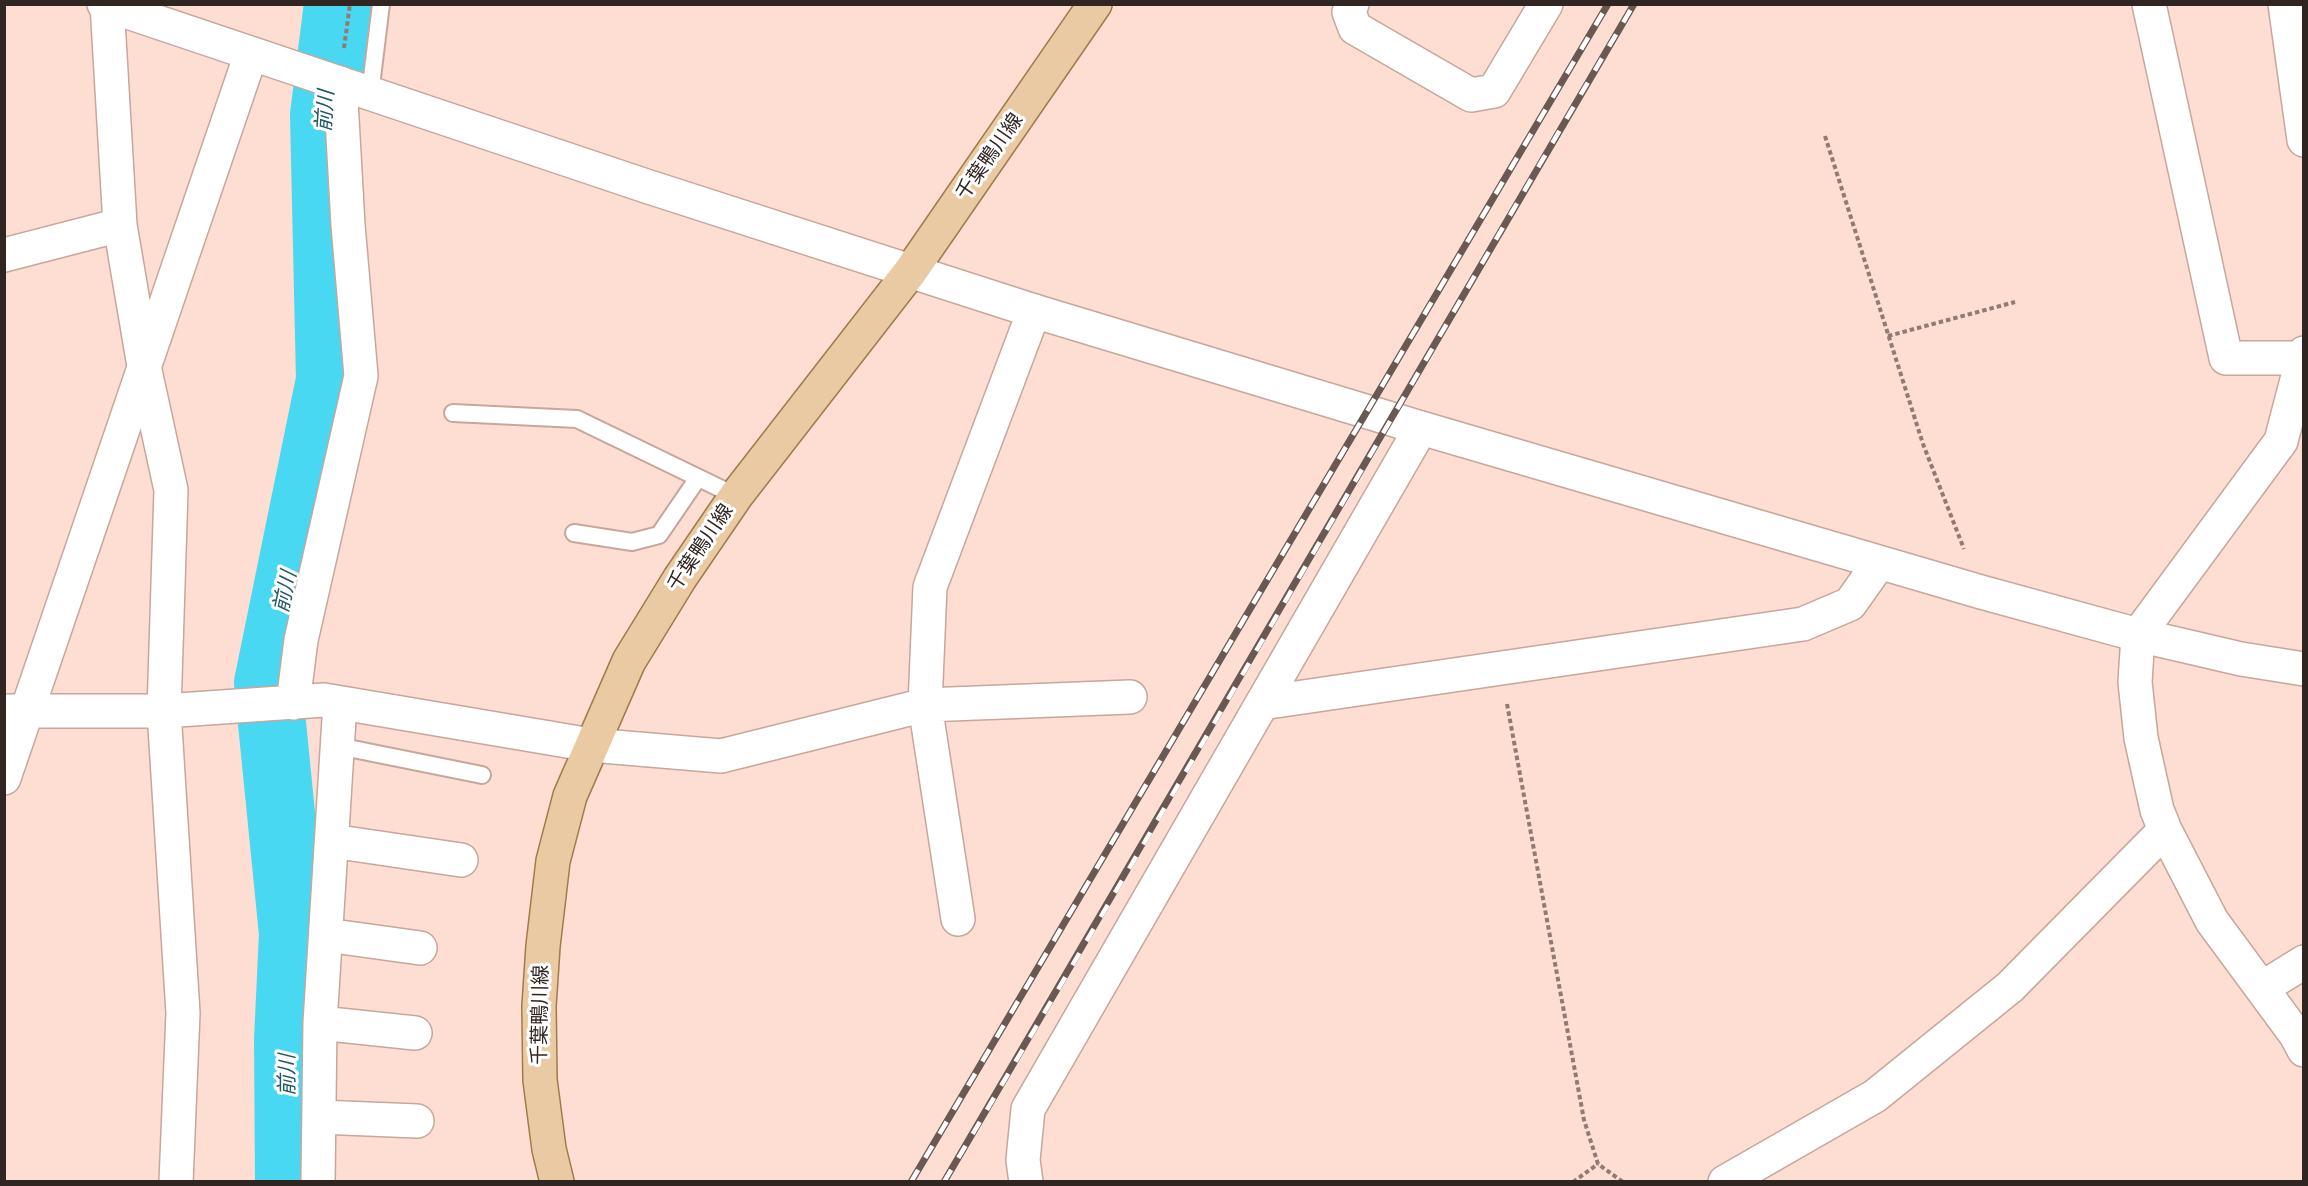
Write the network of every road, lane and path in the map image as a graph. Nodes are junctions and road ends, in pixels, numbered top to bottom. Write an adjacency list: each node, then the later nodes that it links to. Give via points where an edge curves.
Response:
1 (381, 4): 9 (lane)
2 (1095, 4): 14 (main road, 千葉鴨川線)
3 (1352, 4): 4 (street, via 1349,12 1355,28 1471,95 1494,91)
4 (1546, 4)
5 (2149, 4): 18 (street, via 2226,358)
6 (2285, 4): 11 (street)
7 (106, 5): 8 (street); 12 (street)
8 (251, 54): 9 (street); 19 (street)
9 (355, 89): 14 (street); 32 (street, via 348,225 361,376 301,640)
10 (1825, 136): 17 (path)
11 (2304, 140)
12 (120, 225): 13 (street); 19 (street)
13 (4, 255)
14 (910, 272): 16 (street); 24 (main road, 千葉鴨川線)
15 (2015, 302): 17 (path)
16 (1034, 311): 21 (street); 35 (street, via 930,587)
17 (1888, 336): 27 (path, via 1923,444)
18 (2303, 355): 22 (street)
19 (144, 366): 36 (street); 37 (street, via 171,490)
20 (453, 412): 23 (lane, via 578,419)
21 (1421, 428): 26 (street); 34 (street)
22 (2292, 436): 28 (street)
23 (698, 478): 24 (lane); 25 (lane, via 659,535 632,543)
24 (736, 496): 38 (main road, 千葉鴨川線, via 629,661)
25 (574, 533)
26 (1879, 563): 27 (street); 29 (street, via 1850,604 1803,624)
27 (1981, 592): 28 (street)
28 (2138, 635): 30 (street); 42 (street, via 2135,682 2141,738)
29 (1500, 668): 34 (street); 55 (path, via 1584,1120)
30 (2304, 669)
31 (1130, 697): 35 (street)
32 (293, 703): 33 (street); 37 (street)
33 (340, 703): 38 (street); 39 (street)
34 (1262, 703): 59 (street, via 1028,1109 1023,1161)
35 (925, 705): 38 (street, via 721,756); 45 (street)
36 (15, 711): 37 (street); 41 (street)
37 (164, 711): 56 (street, via 183,1013)
38 (591, 745): 58 (main road, 千葉鴨川線, via 570,796 553,861 543,946 540,1080)
39 (338, 746): 40 (lane); 43 (street)
40 (482, 775)
41 (4, 778)
42 (2165, 830): 49 (street, via 2212,921); 62 (street, via 2010,987 1875,1096)
43 (332, 841): 44 (street); 46 (street)
44 (461, 860)
45 (958, 919)
46 (326, 935): 47 (street); 50 (street)
47 (420, 948)
48 (2304, 962): 49 (street)
49 (2262, 988): 52 (street)
50 (320, 1023): 51 (street); 53 (street)
51 (416, 1033)
52 (2304, 1050)
53 (319, 1117): 54 (street); 57 (street)
54 (417, 1121)
55 (1598, 1164): 60 (path); 61 (path)
56 (176, 1182)
57 (318, 1182)
58 (556, 1182)
59 (1026, 1182)
60 (1573, 1182)
61 (1623, 1182)
62 (1725, 1182)

